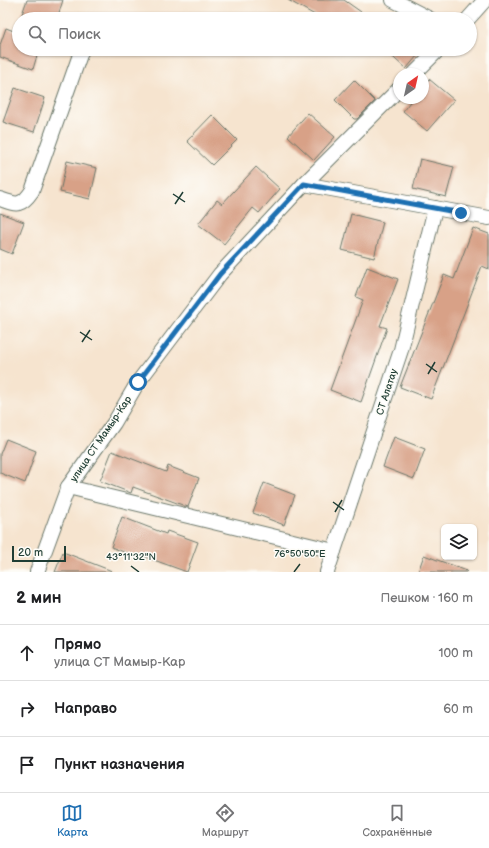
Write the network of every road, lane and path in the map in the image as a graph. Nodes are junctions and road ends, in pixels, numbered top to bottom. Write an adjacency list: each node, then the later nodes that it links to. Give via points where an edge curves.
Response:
1 (394, 0): 3 (street)
2 (485, 0): 4 (street)
3 (417, 12)
4 (474, 12)
5 (80, 56): 10 (street, via 32,191 25,201 15,205)
6 (432, 56): 7 (street)
7 (420, 68)
8 (393, 95): 9 (street, улица СТ Мамыр-Кар)
9 (304, 184): 11 (street); 13 (street, улица СТ Мамыр-Кар, via 220,274 138,382 114,423)
10 (0, 199)
11 (434, 208): 12 (street); 14 (street, СТ Алатау, via 401,350)
12 (489, 218)
13 (68, 487): 14 (street); 15 (street, улица СТ Мамыр-Кар)
14 (334, 551): 16 (street, СТ Алатау)
15 (37, 572)
16 (327, 572)

